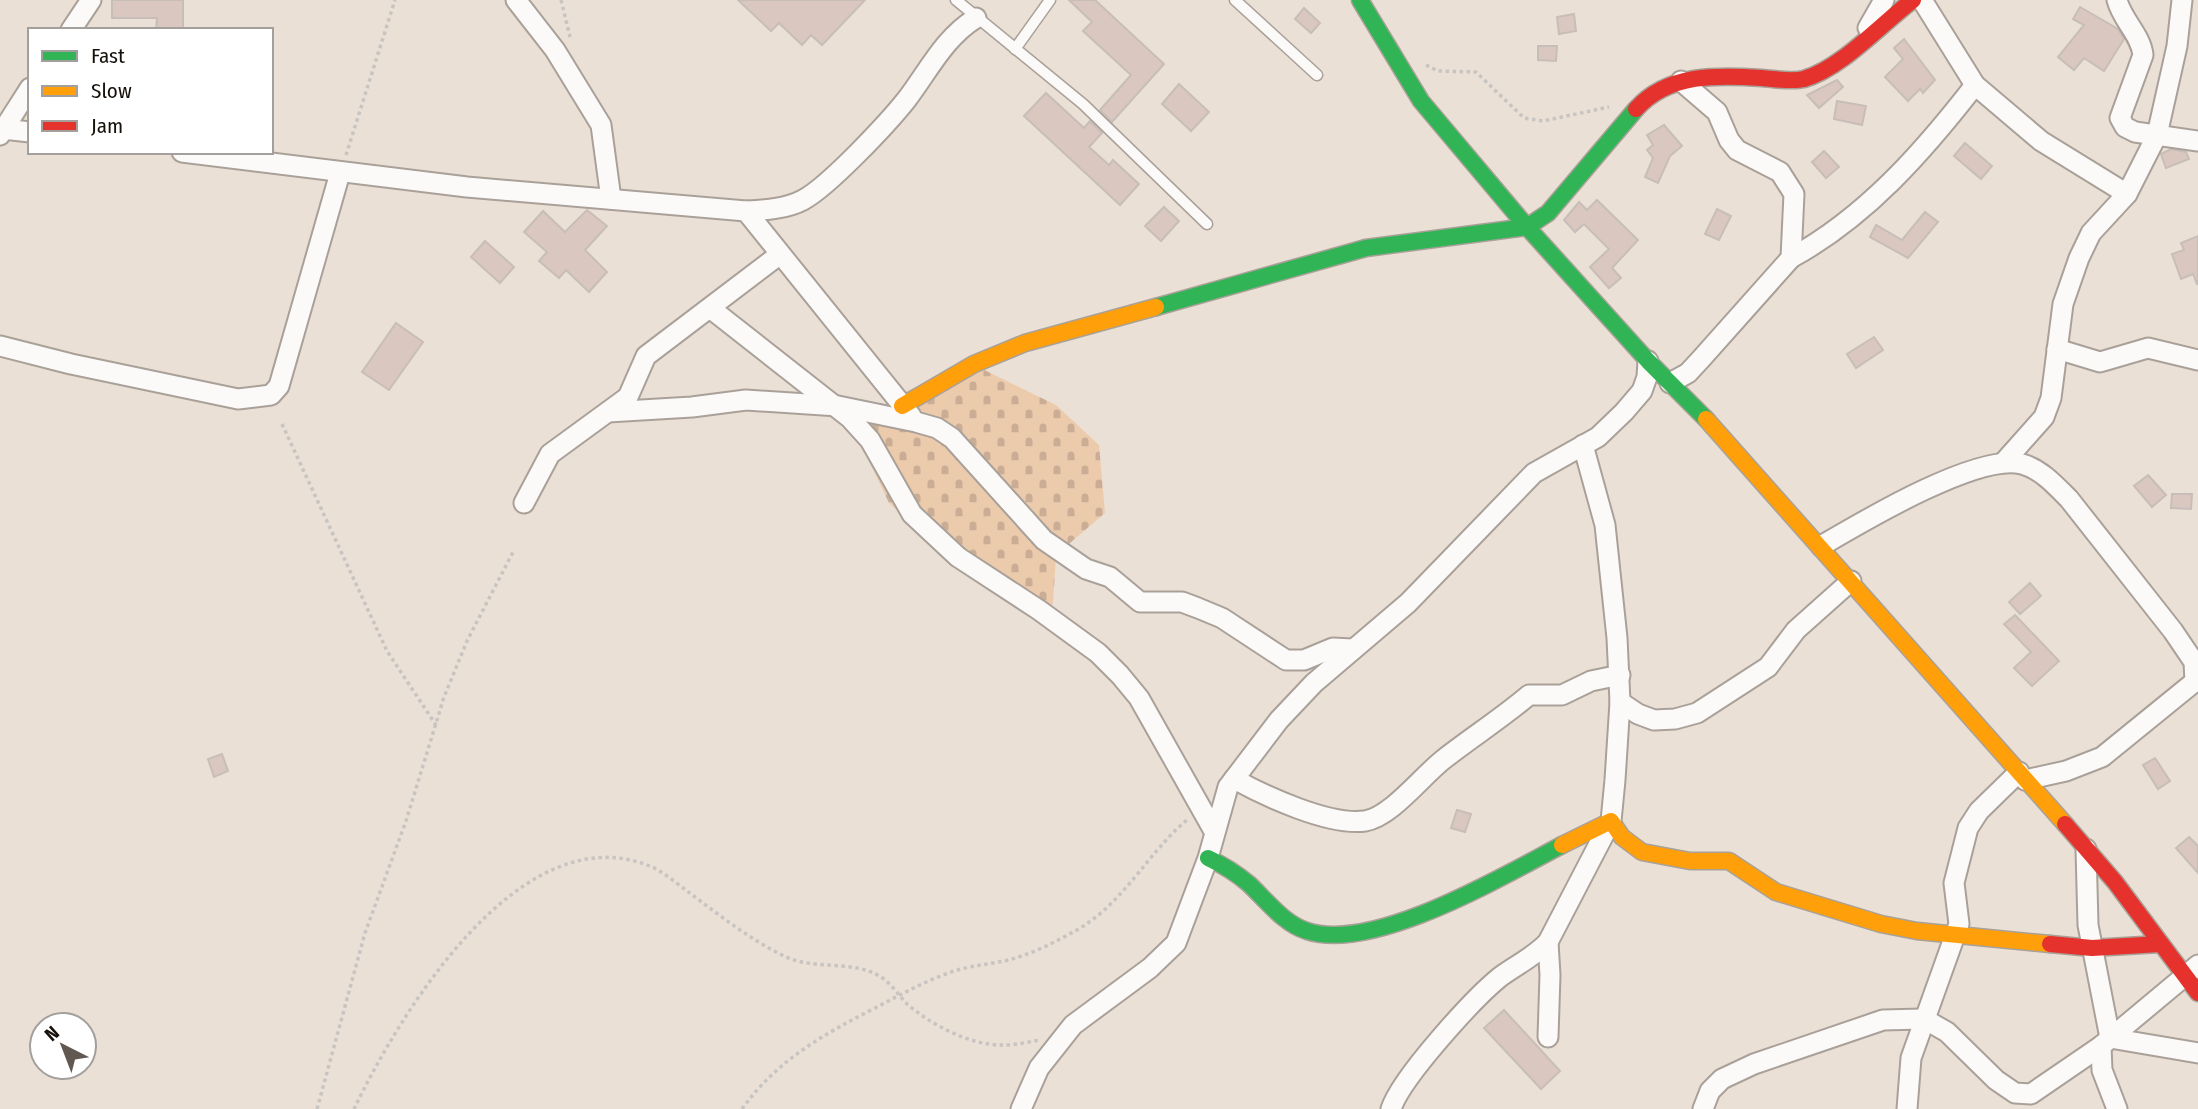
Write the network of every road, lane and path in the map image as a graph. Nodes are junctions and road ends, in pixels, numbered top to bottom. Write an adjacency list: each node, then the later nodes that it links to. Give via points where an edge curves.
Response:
1 (91, 0): 14 (street)
2 (396, 0): 28 (path)
3 (516, 0): 30 (street, via 555,50 601,125)
4 (956, 0): 13 (lane)
5 (1050, 0): 16 (lane)
6 (1235, 0): 18 (lane)
7 (1360, 0): 33 (street, via 1421,101)
8 (1884, 0): 15 (street)
9 (1913, 0): 15 (street)
10 (1922, 0): 20 (street)
11 (2117, 0): 25 (street, via 2142,44 2143,55 2120,118 2135,132)
12 (2182, 0): 25 (street)
13 (976, 18): 16 (lane); 31 (street, via 951,38 906,100 820,189 786,206)
14 (72, 28)
15 (1857, 43): 19 (street, via 1826,67 1800,79 1721,74)
16 (1015, 49): 32 (lane, via 1083,104)
17 (1416, 59): 22 (path, via 1438,71 1476,72 1524,118 1544,121)
18 (1317, 75)
19 (1681, 81): 33 (street, via 1646,99 1548,213); 35 (street, via 1717,112 1737,150 1787,178 1795,204)
20 (1975, 85): 29 (street, via 2041,141); 35 (street, via 1905,169 1843,226)
21 (28, 91): 23 (street)
22 (1611, 106)
23 (2, 132): 24 (street)
24 (28, 132)
25 (2157, 135): 26 (street); 29 (street)
26 (2198, 141)
27 (197, 154): 28 (street)
28 (340, 173): 30 (street); 37 (street, via 279,386 271,395 238,399)
29 (2127, 194): 38 (street, via 2091,233 2079,258 2068,283)
30 (611, 199): 31 (street)
31 (746, 211): 34 (street)
32 (1207, 224)
33 (1527, 227): 40 (street); 43 (street, via 1366,248 1025,343 974,364)
34 (779, 256): 36 (street); 43 (street)
35 (1791, 258): 41 (street, via 1688,373)
36 (710, 308): 42 (street); 44 (street, via 646,356 631,393)
37 (0, 346)
38 (2057, 349): 39 (street, via 2100,362 2148,348); 48 (street, via 2056,374 2044,417)
39 (2198, 360)
40 (1647, 361): 41 (street); 47 (street, via 1647,377 1635,400 1598,437)
41 (1670, 383): 50 (street)
42 (838, 406): 44 (street, via 746,400); 45 (street); 60 (street, via 870,440 912,514 958,557 1040,610 1120,675 1139,698)
43 (902, 406): 45 (street)
44 (608, 412): 49 (street, via 550,454)
45 (916, 422): 53 (street, via 952,438 1057,550 1110,578 1140,602 1182,602 1198,608 1222,618 1286,660 1304,660 1333,648)
46 (282, 424): 57 (path, via 387,652)
47 (1583, 445): 53 (street, via 1534,473 1408,603); 54 (street, via 1605,525)
48 (2004, 462): 50 (street, via 1928,489); 55 (street, via 2034,469 2069,499 2174,631 2194,662)
49 (524, 503)
50 (1821, 546): 52 (street)
51 (513, 552): 57 (path, via 467,641)
52 (1851, 582): 56 (street, via 1796,630 1768,667 1696,713 1654,720); 58 (street)
53 (1352, 649): 59 (street, via 1279,720)
54 (1620, 675): 56 (street); 59 (street, via 1591,681 1562,695 1529,695 1381,815 1366,821 1332,818 1277,802)
55 (2197, 681): 58 (street, via 2102,757 2066,771)
56 (1620, 702): 61 (street)
57 (436, 725): 78 (path, via 365,933)
58 (2022, 776): 63 (street); 65 (street, via 1979,811 1968,828 1954,883 1959,908)
59 (1234, 779): 62 (street)
60 (1201, 808): 62 (street); 71 (path, via 1162,843 1125,890 1078,930 1035,951 957,970)
61 (1611, 821): 64 (street, via 1490,884 1420,914 1355,934 1307,932 1230,867); 65 (street, via 1622,837 1642,852 1690,861 1729,861 1776,892 1881,924); 66 (street)
62 (1214, 831): 64 (street)
63 (2086, 849): 67 (street); 68 (street)
64 (1208, 858): 81 (street, via 1176,943 1073,1025 1040,1068)
65 (1956, 935): 68 (street); 72 (street)
66 (1548, 942): 73 (street); 82 (street, via 1500,978 1462,1015)
67 (2160, 944): 68 (street); 69 (street)
68 (2092, 948): 75 (street)
69 (2191, 970): 70 (street); 75 (street)
70 (2198, 993)
71 (900, 995): 74 (path, via 925,1018 966,1037 1002,1046); 79 (path, via 865,970 786,957 653,867 611,856 590,858 547,872 500,904 468,934 415,1003); 80 (path, via 792,1055 761,1083)
72 (1926, 1021): 77 (street, via 1947,1032 2015,1093); 83 (street, via 1883,1020 1754,1064 1722,1079 1710,1091); 84 (street, via 1909,1065)
73 (1548, 1037)
74 (1042, 1039)
75 (2106, 1042): 76 (street); 77 (street); 86 (street, via 2102,1070)
76 (2198, 1053)
77 (2031, 1094): 85 (street)
78 (317, 1109)
79 (354, 1109)
80 (743, 1109)
81 (1021, 1109)
82 (1391, 1109)
83 (1703, 1109)
84 (1907, 1109)
85 (2014, 1109)
86 (2117, 1109)

